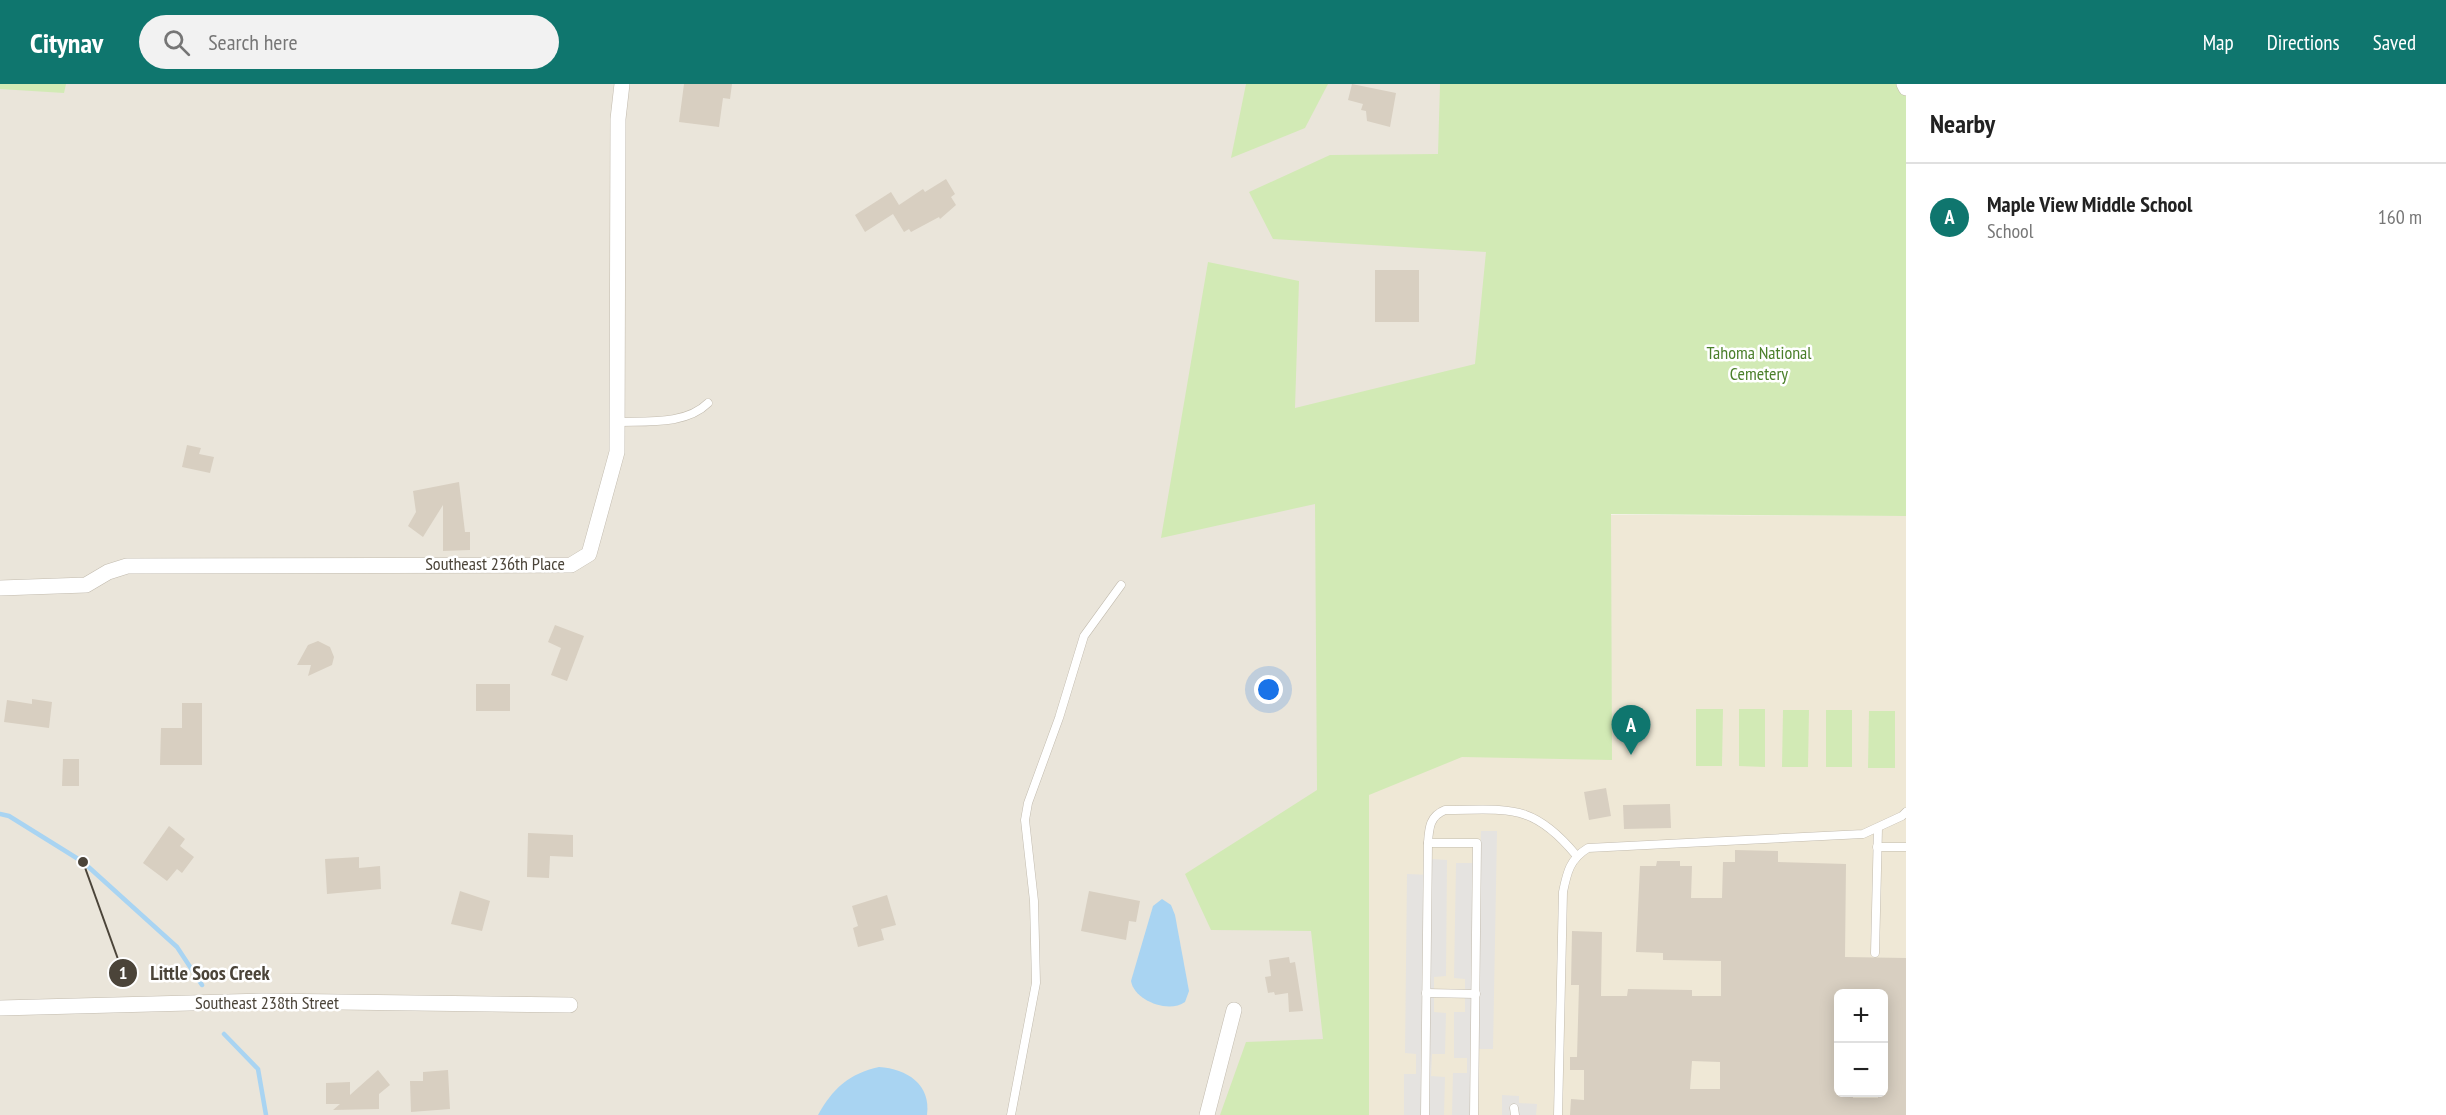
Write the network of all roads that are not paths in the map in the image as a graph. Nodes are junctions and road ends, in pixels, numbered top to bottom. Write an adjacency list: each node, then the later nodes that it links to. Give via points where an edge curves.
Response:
1 (622, 84): 3 (street, Southeast 236th Place, via 618,119)
2 (708, 403): 3 (lane, via 692,415)
3 (618, 422): 5 (street, Southeast 236th Place, via 616,452 589,554 571,565 127,566 86,585)
4 (1120, 585): 18 (lane, via 1084,636 1028,803 1025,820 1034,901 1036,983)
5 (0, 588)
6 (1906, 812): 7 (lane)
7 (1878, 828): 9 (lane); 11 (lane, via 1863,834 1588,848)
8 (1428, 843): 11 (lane, via 1429,825 1436,814 1445,810 1516,810 1557,832); 13 (lane); 14 (lane, via 1477,843)
9 (1878, 847): 10 (lane); 12 (lane)
10 (1906, 847)
11 (1576, 855): 22 (lane, via 1568,867 1563,892)
12 (1875, 953)
13 (1426, 993): 14 (lane); 20 (lane)
14 (1476, 994): 21 (lane)
15 (570, 1005): 16 (street, Southeast 238th Street, via 263,1001)
16 (0, 1008)
17 (1234, 1010): 19 (street)
18 (1011, 1115)
19 (1207, 1115)
20 (1425, 1115)
21 (1474, 1115)
22 (1558, 1115)

